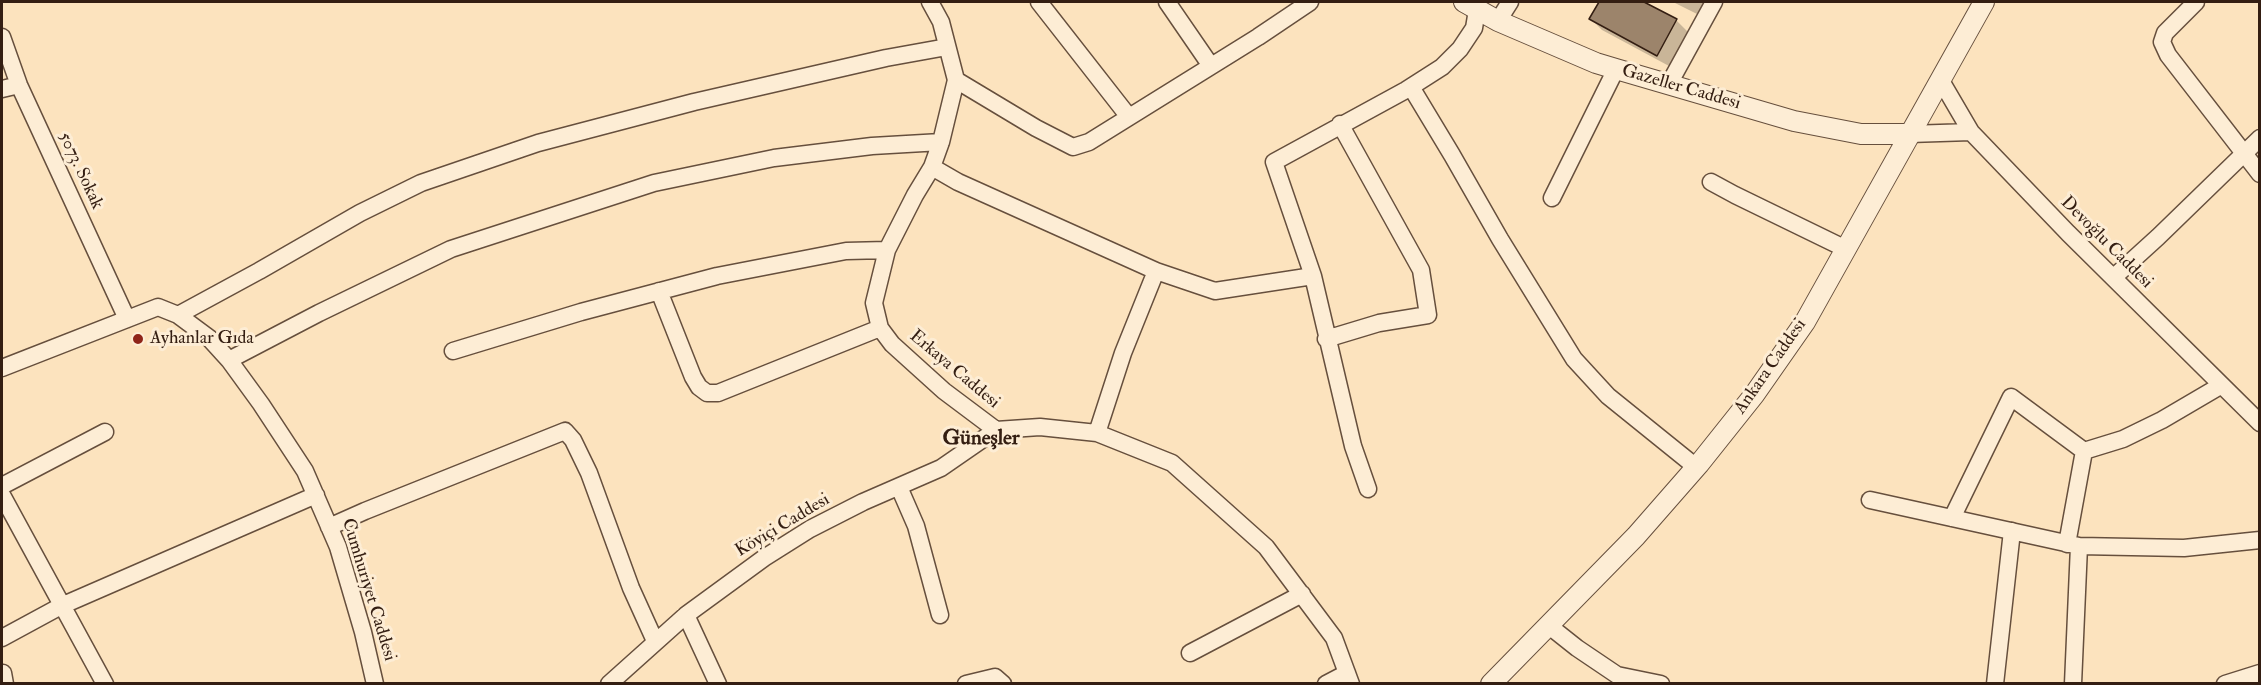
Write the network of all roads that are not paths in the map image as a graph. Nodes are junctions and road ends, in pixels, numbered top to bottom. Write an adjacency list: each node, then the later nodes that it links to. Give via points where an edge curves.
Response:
1 (930, 2): 12 (street, via 941,22)
2 (1039, 2): 21 (street)
3 (1167, 2): 13 (street)
4 (1310, 2): 13 (street)
5 (1510, 2): 10 (street)
6 (1714, 2): 17 (street)
7 (1984, 2): 15 (street, Ankara Caddesi)
8 (2196, 2): 27 (street, via 2165,33 2162,42)
9 (1471, 6): 10 (street, Gazeller Caddesi); 19 (street, via 1474,28 1460,50)
10 (1498, 21): 14 (street, Gazeller Caddesi)
11 (2, 37): 18 (street, 5073. Sokak)
12 (947, 46): 16 (street); 38 (street, via 683,105 538,143 421,183)
13 (1211, 66): 21 (street)
14 (1616, 69): 17 (street, Gazeller Caddesi); 31 (street)
15 (1940, 79): 23 (street, Devoğlu Caddesi); 24 (street, Ankara Caddesi)
16 (956, 80): 21 (street, via 1073,147 1089,142); 26 (street)
17 (1669, 84): 24 (street, Gazeller Caddesi, via 1794,121 1861,134)
18 (19, 85): 20 (street); 39 (street, 5073. Sokak)
19 (1411, 87): 22 (street); 51 (street, via 1575,359 1608,396)
20 (2, 89)
21 (1129, 117)
22 (1340, 124): 35 (street, via 1274,162); 41 (street, via 1421,270 1428,315 1379,323)
23 (1971, 132): 24 (street); 36 (street, Devoğlu Caddesi)
24 (1909, 134): 32 (street, Ankara Caddesi)
25 (2259, 138): 27 (street)
26 (941, 142): 28 (street); 43 (street, via 774,158 654,183 451,249)
27 (2243, 154): 29 (street); 36 (street)
28 (932, 167): 33 (street); 34 (street)
29 (2259, 174)
30 (1711, 182): 32 (street)
31 (1552, 198)
32 (1846, 249): 51 (street, Ankara Caddesi, via 1805,322 1754,395)
33 (887, 250): 37 (street, via 846,251); 40 (street, via 874,303)
34 (1156, 271): 35 (street, via 1215,291); 49 (street, via 1123,353)
35 (1313, 276): 41 (street)
36 (2114, 277): 45 (street, Devoğlu Caddesi)
37 (659, 291): 40 (street, via 693,377 707,393 718,393); 42 (street)
38 (178, 315): 39 (street, Cumhuriyet Caddesi, via 158,308); 43 (street, Cumhuriyet Caddesi, via 209,338)
39 (127, 320): 44 (street, Cumhuriyet Caddesi)
40 (880, 328): 47 (street, Erkaya Caddesi, via 944,391)
41 (1326, 339): 54 (street)
42 (453, 351)
43 (229, 360): 56 (street, Cumhuriyet Caddesi, via 305,471)
44 (2, 368)
45 (2220, 386): 46 (street, Devoğlu Caddesi); 50 (street, via 2133,434)
46 (2259, 423)
47 (996, 430): 49 (street, Erkaya Caddesi, via 1040,427); 53 (street, Köyiçi Caddesi, via 941,468)
48 (105, 432): 52 (street)
49 (1097, 434): 63 (street, Erkaya Caddesi, via 1172,463 1266,548)
50 (2084, 451): 58 (street, via 2011,397); 62 (street)
51 (1696, 467): 67 (street, Ankara Caddesi, via 1636,536)
52 (2, 486)
53 (899, 487): 65 (street, Köyiçi Caddesi, via 810,529); 66 (street, via 916,526)
54 (1368, 489)
55 (2, 495): 64 (street)
56 (316, 495): 59 (street, Cumhuriyet Caddesi); 64 (street)
57 (1870, 500): 58 (street)
58 (1952, 518): 60 (street)
59 (329, 527): 69 (street, via 565,431 589,473); 75 (street, Cumhuriyet Caddesi, via 363,632)
60 (2012, 531): 62 (street); 83 (street)
61 (2259, 540): 62 (street, via 2184,548)
62 (2073, 545): 84 (street)
63 (1302, 594): 70 (street); 72 (street, Erkaya Caddesi, via 1334,638)
64 (61, 606): 68 (street); 74 (street)
65 (686, 615): 69 (street, Köyiçi Caddesi); 77 (street)
66 (940, 615)
67 (1548, 625): 81 (street, Ankara Caddesi); 82 (street, via 1617,675)
68 (2, 638)
69 (655, 641): 76 (street, Köyiçi Caddesi)
70 (1190, 653)
71 (2259, 673): 73 (street)
72 (1349, 678): 80 (street)
73 (2228, 683)
74 (105, 684)
75 (375, 684)
76 (609, 684)
77 (718, 684)
78 (966, 684): 79 (street, via 995,677)
79 (1003, 684)
80 (1326, 684)
81 (1491, 684)
82 (1661, 684)
83 (1995, 684)
84 (2073, 684)

